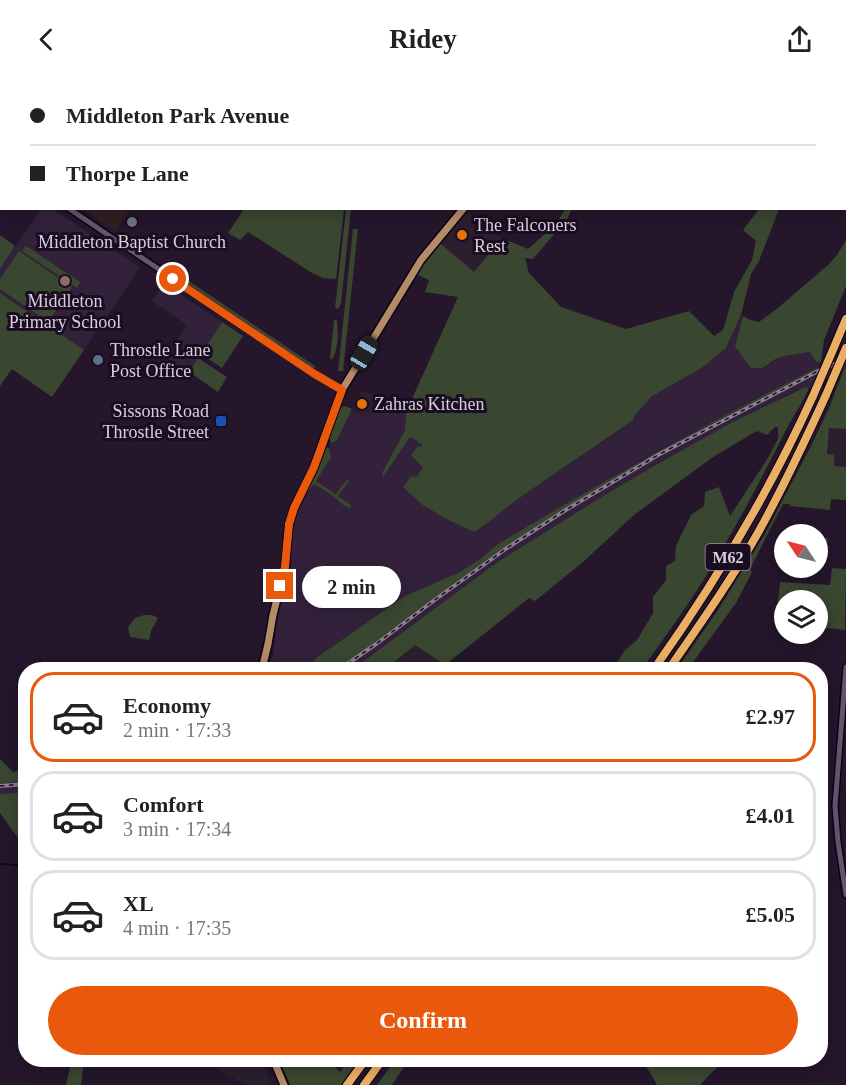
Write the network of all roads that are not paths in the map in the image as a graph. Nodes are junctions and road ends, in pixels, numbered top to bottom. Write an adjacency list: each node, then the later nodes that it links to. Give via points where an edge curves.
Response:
1 (71, 210): 5 (street)
2 (462, 210): 5 (main road, via 421,260)
3 (846, 319): 7 (highway, M62, bridge, via 813,396 742,535)
4 (846, 348): 8 (highway, M62, bridge, via 800,452 758,532)
5 (342, 390): 6 (main road, via 291,516 285,567)
6 (264, 662)
7 (659, 662)
8 (674, 662)
9 (846, 667): 10 (street, via 835,806)
10 (846, 895)
11 (276, 1067): 14 (main road)
12 (360, 1067): 15 (highway)
13 (377, 1067): 16 (highway)
14 (284, 1085)
15 (347, 1085)
16 (364, 1085)

